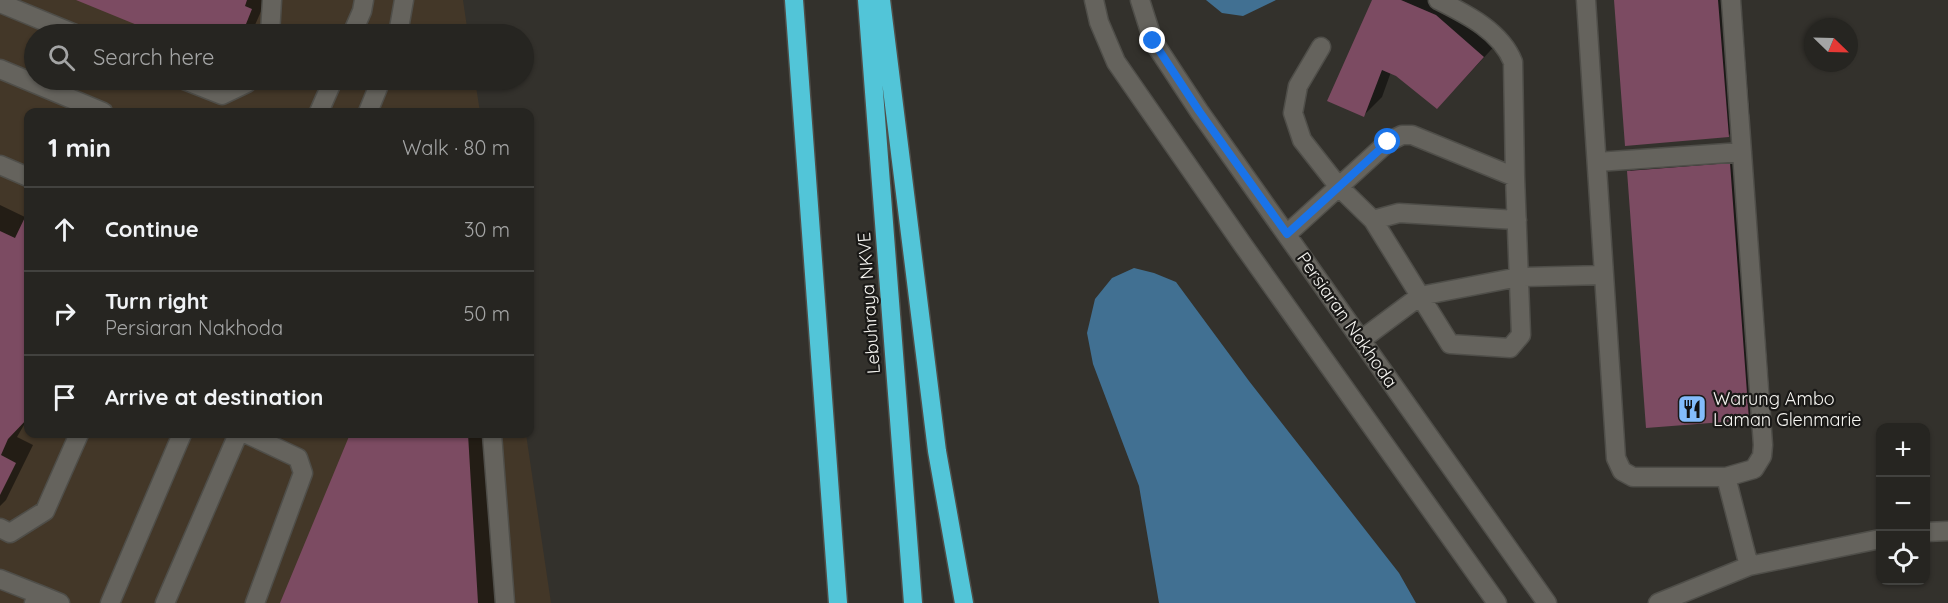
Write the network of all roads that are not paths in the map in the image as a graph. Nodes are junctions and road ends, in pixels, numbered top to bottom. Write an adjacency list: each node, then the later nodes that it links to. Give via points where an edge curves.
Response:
1 (272, 0): 14 (street)
2 (364, 0): 15 (street)
3 (404, 0): 16 (street)
4 (794, 0): 59 (highway)
5 (867, 0): 60 (highway, Lebuhraya NKVE)
6 (881, 0): 61 (highway, via 937,451)
7 (1094, 0): 62 (street, via 1116,62)
8 (1140, 0): 36 (street, Persiaran Nakhoda, via 1153,41)
9 (1438, 0): 32 (street, via 1475,19 1508,50 1513,62)
10 (1586, 0): 29 (street)
11 (1731, 0): 28 (street)
12 (0, 3): 13 (street)
13 (51, 24)
14 (271, 24)
15 (357, 24)
16 (400, 24)
17 (1321, 47): 33 (street, via 1298,87 1293,112 1302,140)
18 (0, 69): 19 (street)
19 (24, 79)
20 (50, 90): 25 (street)
21 (209, 90): 22 (street, via 222,95)
22 (232, 90)
23 (329, 90): 26 (street)
24 (377, 90): 27 (street)
25 (93, 108)
26 (321, 108)
27 (370, 108)
28 (1742, 152): 29 (street); 46 (street, via 1763,445 1754,469)
29 (1597, 162): 37 (street)
30 (0, 165): 31 (street)
31 (24, 175)
32 (1515, 177): 33 (street, via 1412,135 1402,135 1388,142); 35 (street)
33 (1339, 187): 34 (street); 36 (street)
34 (1373, 220): 35 (street, via 1399,213); 39 (street)
35 (1517, 220): 38 (street)
36 (1287, 234): 40 (street, Persiaran Nakhoda)
37 (1604, 275): 38 (street); 46 (street, via 1616,458 1622,471 1633,477)
38 (1519, 277): 39 (street); 39 (street, via 1521,335 1510,348 1450,344)
39 (1420, 296): 40 (street)
40 (1361, 340): 63 (street, Persiaran Nakhoda)
41 (77, 438): 47 (street, via 45,511 10,533)
42 (180, 438): 55 (street)
43 (236, 438): 56 (street)
44 (256, 438): 57 (street, via 298,458 303,473)
45 (492, 438): 58 (street)
46 (1726, 477): 51 (street)
47 (0, 528)
48 (1948, 531): 49 (street)
49 (1930, 532)
50 (1876, 540): 51 (street)
51 (1749, 566): 64 (street)
52 (0, 579): 53 (street)
53 (36, 598): 54 (street)
54 (60, 603)
55 (110, 603)
56 (165, 603)
57 (255, 603)
58 (505, 603)
59 (838, 603)
60 (913, 603)
61 (964, 603)
62 (1497, 603)
63 (1547, 603)
64 (1658, 603)

